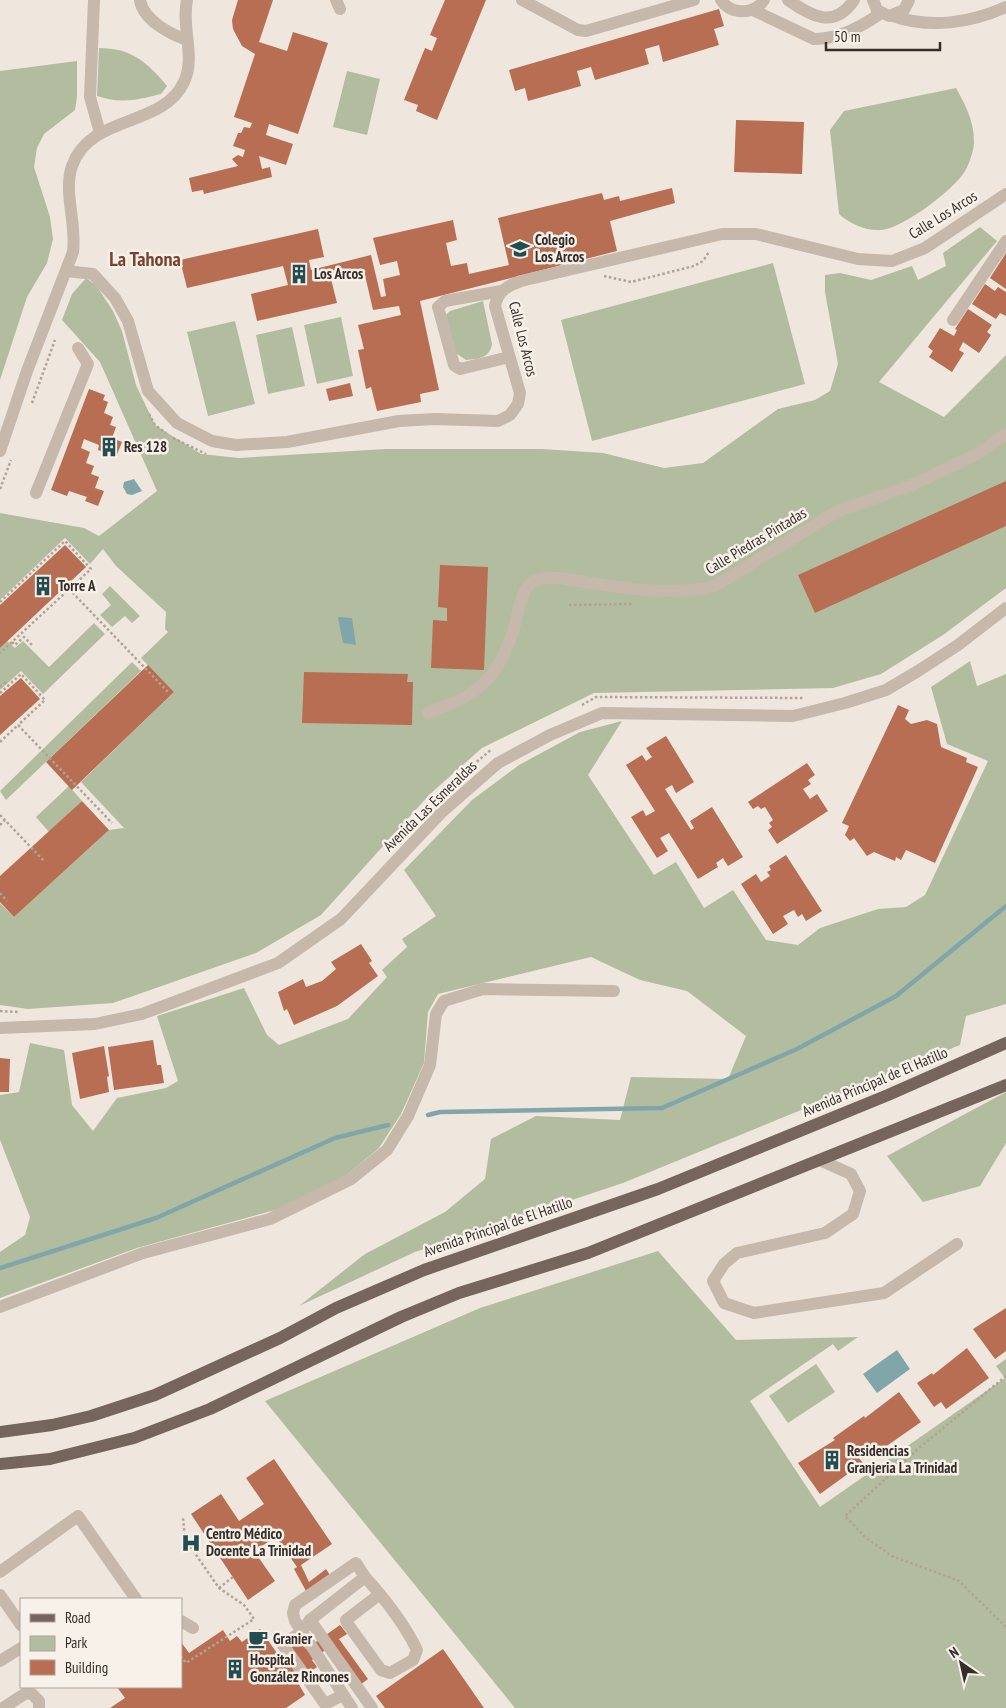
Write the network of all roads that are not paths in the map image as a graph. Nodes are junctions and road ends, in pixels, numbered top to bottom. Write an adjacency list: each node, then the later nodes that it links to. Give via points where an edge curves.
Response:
1 (94, 0): 16 (street, via 90,97)
2 (140, 0): 15 (street, via 141,7 156,24)
3 (187, 0): 15 (street)
4 (522, 0): 5 (street, via 578,30 586,31)
5 (694, 0)
6 (721, 0): 13 (street, via 725,6 738,12)
7 (764, 0): 13 (street)
8 (788, 0): 9 (street, via 806,13 826,18 846,12)
9 (854, 0)
10 (871, 0): 14 (street)
11 (909, 0): 14 (street, via 904,10)
12 (1006, 7): 14 (street, via 990,14 928,25)
13 (753, 10): 14 (street, via 814,39 825,39)
14 (887, 14)
15 (187, 40): 16 (street, via 189,70 172,99)
16 (100, 133): 19 (street, via 78,152 71,168 75,238)
17 (1006, 194): 20 (street, Calle Los Arcos, via 925,248 892,261 858,259 756,234 722,234 521,281)
18 (1006, 242): 21 (street)
19 (66, 270): 23 (street, Calle Los Arcos, via 93,274 104,284 128,321 148,391 177,423 212,440 236,445 288,442 399,421 498,421 518,404 520,393); 25 (street)
20 (502, 291): 23 (street, Calle Los Arcos, via 495,306); 23 (street, via 445,300 438,307 454,365 460,369)
21 (953, 320)
22 (78, 348): 26 (street, via 88,364)
23 (509, 357)
24 (1006, 434): 28 (street, Calle Piedras Pintadas, via 977,454 910,486 838,511 715,586 694,591 663,592 559,578 542,578 531,583 524,592 513,634 486,682 467,697)
25 (0, 451)
26 (36, 493)
27 (1006, 608): 30 (street, Avenida Las Esmeraldas, via 918,671 886,690 845,704 793,716 602,713 550,735 498,763 442,812 341,919 278,963 142,1014 95,1024)
28 (428, 713)
29 (614, 991): 35 (street, via 483,988 444,1001 436,1014 430,1065 408,1116 387,1150 351,1179 270,1219 143,1253)
30 (0, 1028)
31 (1006, 1043): 36 (main road, Avenida Principal de El Hatillo, via 658,1190 424,1270 336,1308 280,1338 155,1395 91,1416)
32 (1006, 1084): 33 (main road)
33 (822, 1160): 34 (street, via 851,1174 860,1191 853,1214 825,1233 737,1253 724,1264 713,1281 724,1303 754,1313 884,1293); 37 (main road, via 588,1253 459,1293 210,1409 134,1438 50,1459)
34 (957, 1244)
35 (0, 1307)
36 (0, 1432)
37 (0, 1464)
38 (0, 1572): 42 (street, via 78,1516)
39 (366, 1577): 40 (street); 43 (street); 47 (street, via 356,1563 295,1605 295,1621)
40 (380, 1594): 49 (street, via 409,1634); 49 (street, via 348,1616 347,1624 381,1670 390,1673 402,1667 413,1660)
41 (0, 1595): 45 (street)
42 (135, 1598)
43 (310, 1620): 47 (street); 56 (street)
44 (182, 1622): 46 (street)
45 (20, 1624)
46 (193, 1628)
47 (302, 1631): 52 (street); 52 (street, via 283,1645 325,1704)
48 (20, 1649): 50 (street)
49 (416, 1650): 51 (street)
50 (0, 1661)
51 (426, 1661)
52 (343, 1695): 55 (street)
53 (3, 1708): 54 (street, via 26,1693 40,1701)
54 (39, 1708)
55 (352, 1708)
56 (372, 1708)

